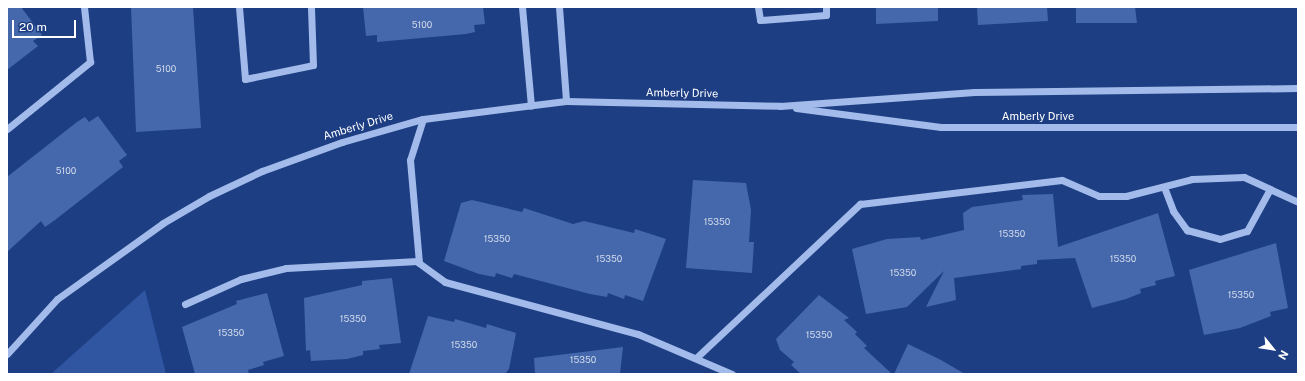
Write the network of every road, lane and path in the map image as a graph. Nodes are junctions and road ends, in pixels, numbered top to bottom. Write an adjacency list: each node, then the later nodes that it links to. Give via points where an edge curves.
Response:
1 (84, 7): 14 (street, via 90,62)
2 (239, 7): 3 (street, via 245,79 313,65)
3 (311, 7)
4 (522, 7): 10 (street)
5 (559, 7): 9 (street)
6 (758, 7): 7 (street, via 760,20 826,16)
7 (826, 7)
8 (1298, 88): 11 (street, Amberly Drive, via 974,92)
9 (566, 101): 10 (street, Amberly Drive); 11 (street, Amberly Drive)
10 (531, 106): 12 (street, Amberly Drive)
11 (780, 106): 13 (street, Amberly Drive, via 941,127)
12 (423, 118): 18 (street, via 410,160); 20 (street, Amberly Drive, via 342,142 262,171 209,196 115,255 57,299)
13 (1298, 127)
14 (7, 129)
15 (1164, 187): 16 (street, via 1192,179 1244,176); 16 (street, via 1173,212 1187,230 1220,239 1247,230); 21 (street, via 1126,196 1099,196 1062,180 860,204)
16 (1270, 189): 17 (street)
17 (1298, 202)
18 (418, 262): 19 (street, via 286,268 241,279); 21 (street, via 445,282 638,334)
19 (185, 304)
20 (7, 354)
21 (697, 357): 22 (street)
22 (732, 374)

